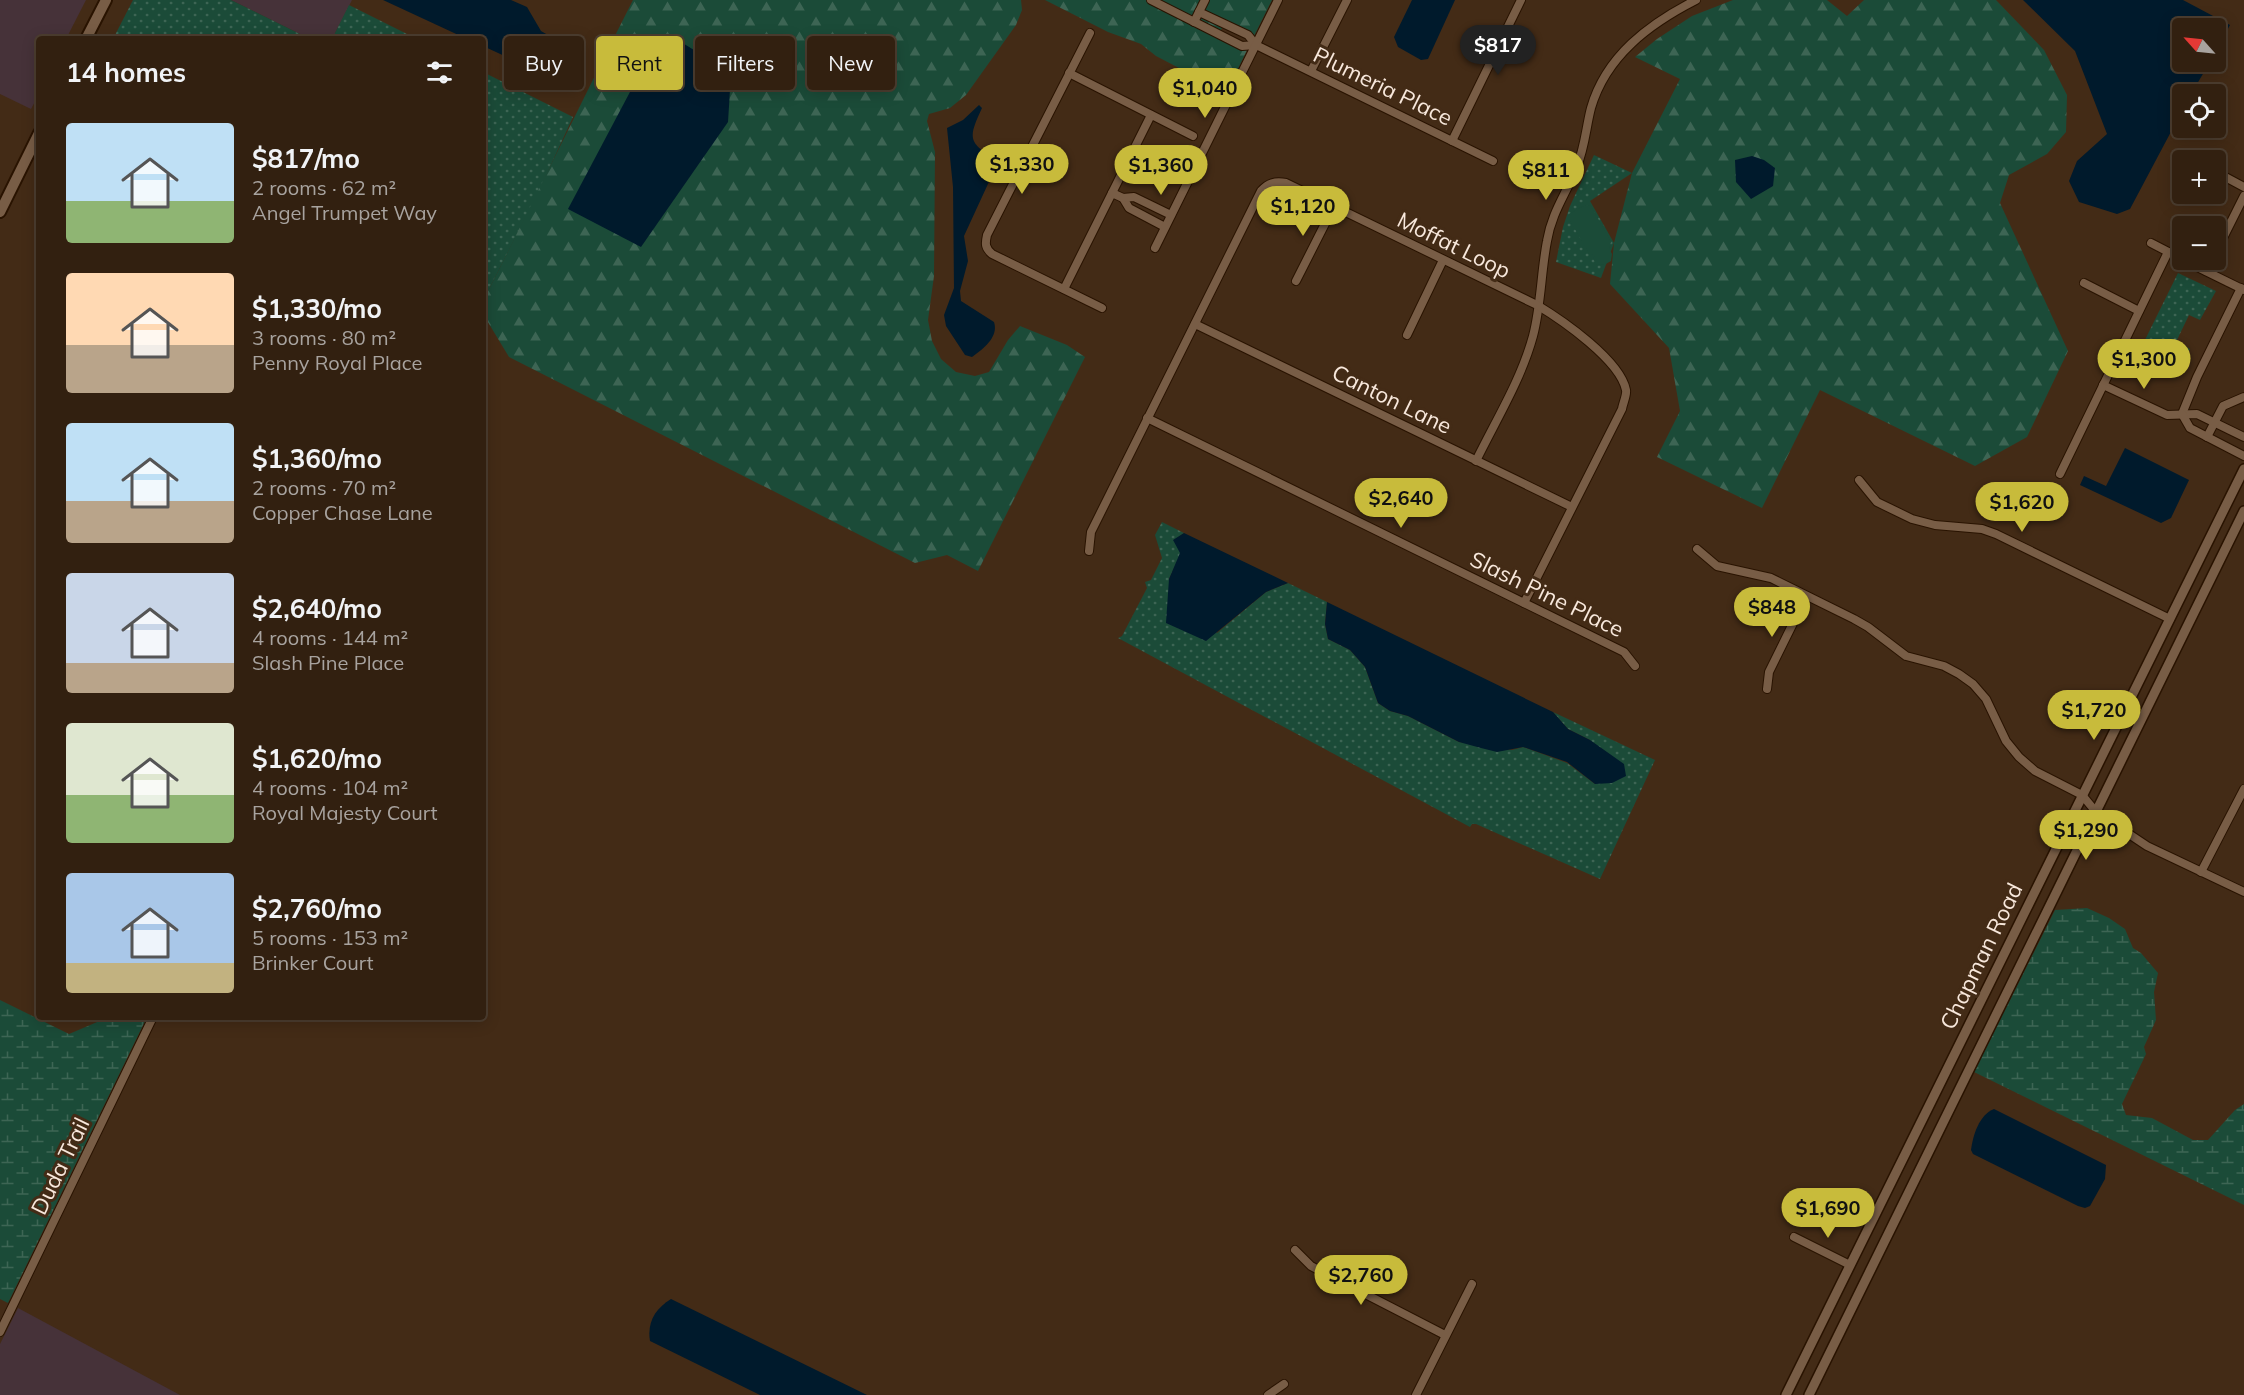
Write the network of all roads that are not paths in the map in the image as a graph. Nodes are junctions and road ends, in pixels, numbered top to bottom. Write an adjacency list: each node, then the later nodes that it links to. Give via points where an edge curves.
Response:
1 (106, 0): 13 (main road)
2 (1151, 0): 10 (street)
3 (1205, 0): 9 (street)
4 (1278, 0): 15 (street)
5 (1347, 0): 16 (street)
6 (1521, 0): 21 (street)
7 (1696, 0): 8 (street)
8 (1682, 3): 47 (street, via 1629,44 1599,85 1577,166 1553,217)
9 (1199, 12): 10 (street); 11 (street)
10 (1194, 22): 14 (street)
11 (1228, 26): 14 (street); 15 (street, via 1248,35)
12 (1090, 33): 17 (street)
13 (88, 36)
14 (1223, 36): 15 (street, via 1242,46)
15 (1256, 45): 16 (street, Plumeria Place); 33 (street)
16 (1311, 71): 21 (street, Plumeria Place)
17 (1069, 73): 18 (street); 45 (street, via 985,243 992,254)
18 (1151, 115): 19 (street); 25 (street)
19 (1193, 136)
20 (36, 140): 32 (main road)
21 (1452, 141): 22 (street, Plumeria Place)
22 (1493, 161)
23 (2226, 177): 24 (street)
24 (2244, 187)
25 (1112, 193): 27 (street); 45 (street)
26 (2244, 196): 36 (street)
27 (1122, 198): 28 (street); 31 (street)
28 (1139, 200): 29 (street); 31 (street)
29 (1150, 205): 33 (street); 34 (street)
30 (1334, 206): 41 (street, Moffat Loop); 43 (street); 50 (street, Moffat Loop, via 1286,183 1267,184)
31 (1134, 211): 34 (street)
32 (0, 212)
33 (1171, 215): 35 (street)
34 (1144, 216): 35 (street)
35 (1165, 227): 38 (street)
36 (2226, 232)
37 (2151, 243): 39 (street)
38 (1155, 249)
39 (2168, 252): 40 (street); 49 (street)
40 (2172, 254)
41 (1443, 260): 47 (street, Moffat Loop); 51 (street)
42 (2206, 271): 46 (street)
43 (1296, 281)
44 (2084, 283): 49 (street)
45 (1064, 289): 48 (street)
46 (2242, 289): 54 (street)
47 (1538, 306): 60 (street, via 1527,356); 64 (street, Moffat Loop, via 1590,342 1626,392 1622,409)
48 (1102, 308)
49 (2139, 311): 52 (street)
50 (1195, 324): 55 (street, Moffat Loop); 60 (street, Canton Lane)
51 (1407, 335)
52 (2103, 385): 54 (street, via 2167,415); 62 (street)
53 (2244, 397): 56 (street, via 2223,406)
54 (2182, 414): 56 (street, via 2197,414); 57 (street, via 2190,428)
55 (1147, 418): 67 (street, Moffat Loop, via 1091,532); 69 (street, Slash Pine Place)
56 (2213, 423): 57 (street); 58 (street)
57 (2206, 437): 59 (street)
58 (2244, 437)
59 (2244, 456)
60 (1476, 461): 64 (street, Canton Lane)
61 (2244, 470): 70 (street, Chapman Road)
62 (2060, 474)
63 (1859, 480): 70 (street, via 1877,502 1912,519 1982,529)
64 (1572, 507): 69 (street, Moffat Loop)
65 (2244, 511): 75 (street, Chapman Road)
66 (1696, 549): 68 (street, via 1717,566 1771,578)
67 (1089, 551)
68 (1806, 597): 72 (street, via 1769,672); 74 (street, via 1868,627 1906,656 1944,666 1973,684 1986,699 2006,741 2019,757 2035,771)
69 (1524, 603): 71 (street, Slash Pine Place, via 1624,652)
70 (2170, 619): 74 (street, Chapman Road)
71 (1635, 666)
72 (1767, 689)
73 (2244, 789): 76 (street)
74 (2082, 795): 75 (street); 79 (street, Chapman Road)
75 (2096, 812): 76 (street, via 2147,846); 80 (street, Chapman Road)
76 (2201, 872): 77 (street)
77 (2244, 892)
78 (152, 1020): 85 (street, Duda Trail)
79 (1918, 1127): 80 (street); 83 (street, Chapman Road)
80 (1937, 1136): 91 (street, Chapman Road)
81 (1794, 1237): 83 (street)
82 (1295, 1250): 86 (street, via 1311,1266)
83 (1850, 1265): 90 (street, Chapman Road)
84 (1472, 1284): 86 (street)
85 (0, 1332)
86 (1445, 1335): 89 (street)
87 (1284, 1383): 88 (street)
88 (1268, 1395)
89 (1416, 1395)
90 (1786, 1395)
91 (1809, 1395)

